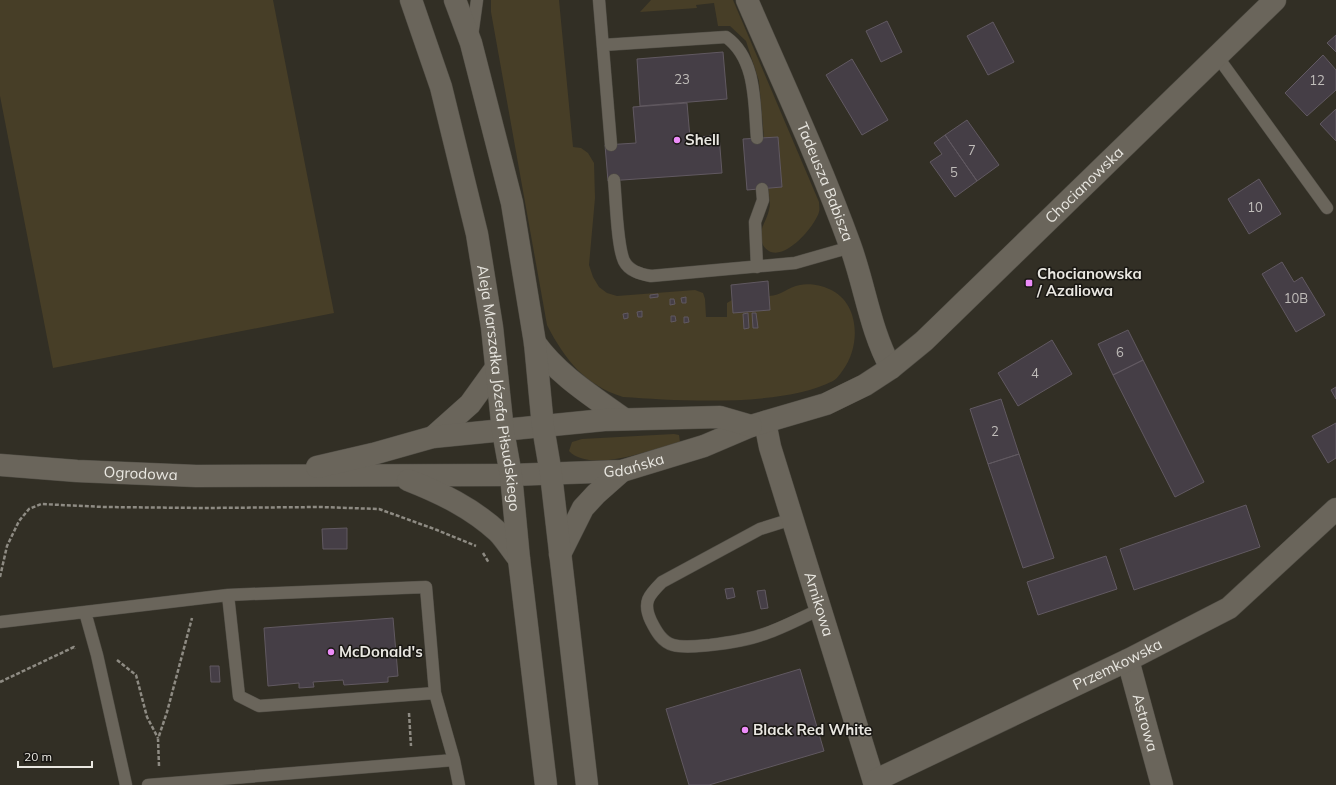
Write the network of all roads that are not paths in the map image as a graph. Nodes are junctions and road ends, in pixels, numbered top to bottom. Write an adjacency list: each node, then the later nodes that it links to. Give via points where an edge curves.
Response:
1 (411, 0): 18 (street, Aleja Marszałka Józefa Piłsudskiego, via 441,87 477,234)
2 (454, 0): 7 (street)
3 (477, 0): 7 (lane)
4 (599, 0): 8 (lane)
5 (747, 0): 15 (street, Tadeusza Babisza, via 836,206)
6 (1265, 3): 9 (street, Chocianowska)
7 (471, 44): 17 (street, via 512,203)
8 (602, 45): 10 (lane, via 726,37 734,43 752,81); 11 (lane)
9 (1217, 56): 14 (lane); 19 (street, Chocianowska, via 924,341)
10 (757, 138)
11 (611, 145)
12 (614, 180): 16 (lane, via 621,250 625,262 632,270 650,276)
13 (762, 188): 16 (lane, via 763,200 755,222)
14 (1327, 208)
15 (851, 247): 16 (lane, via 795,263); 19 (street, Tadeusza Babisza, via 880,348)
16 (757, 267)
17 (535, 343): 20 (street, via 560,372); 22 (street)
18 (496, 368): 23 (street, Aleja Marszałka Józefa Piłsudskiego); 24 (street, via 470,404)
19 (891, 368): 21 (street, Gdańska, via 865,385 826,404)
20 (624, 419): 21 (street, via 720,417); 22 (street)
21 (758, 424): 26 (street, Gdańska, via 704,446); 32 (street, Arnikowa, via 770,447)
22 (543, 427): 23 (street, Ogrodowa); 27 (street)
23 (504, 431): 24 (street, Ogrodowa); 29 (street, Aleja Marszałka Józefa Piłsudskiego)
24 (433, 437): 28 (street, Ogrodowa, via 374,454)
25 (0, 465): 28 (street, Ogrodowa, via 196,476)
26 (622, 471): 27 (street, Gdańska); 33 (street, via 583,508)
27 (551, 474): 29 (street, Gdańska); 33 (street)
28 (281, 475): 30 (street, Ogrodowa)
29 (511, 475): 30 (street, Ogrodowa); 34 (street, Aleja Marszałka Józefa Piłsudskiego)
30 (400, 476): 34 (street, via 457,501 499,533)
31 (1336, 509): 39 (street, Przemkowska, via 1229,608)
32 (792, 519): 36 (street, Arnikowa); 36 (lane, via 760,529 662,582 650,594 646,604 649,617 656,632 663,639 673,645 697,646 761,635)
33 (560, 554): 47 (street)
34 (519, 559): 46 (street, Aleja Marszałka Józefa Piłsudskiego)
35 (228, 596): 37 (lane); 40 (lane, via 239,696 259,706); 40 (lane, via 426,587)
36 (819, 610): 42 (street, Arnikowa)
37 (85, 612): 38 (lane); 43 (lane)
38 (0, 622)
39 (1128, 660): 42 (street, Przemkowska); 48 (street, Astrowa)
40 (435, 693): 41 (lane)
41 (454, 760): 44 (lane); 45 (lane)
42 (872, 784)
43 (126, 785)
44 (148, 785)
45 (459, 785)
46 (546, 785)
47 (587, 785)
48 (1162, 785)

